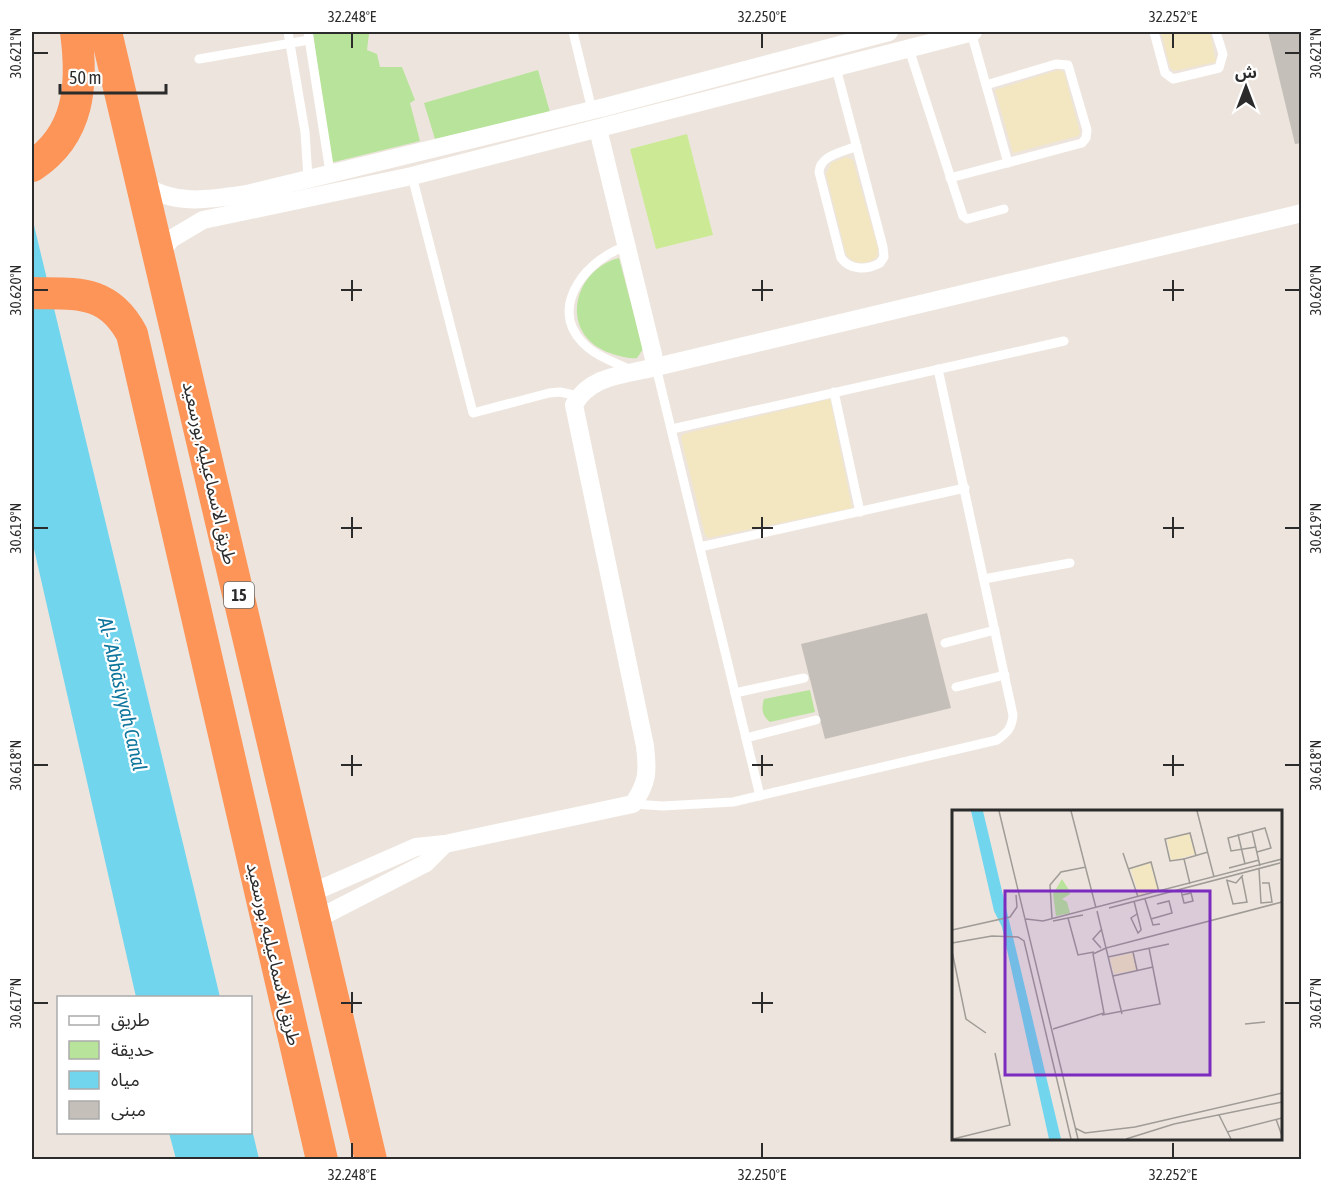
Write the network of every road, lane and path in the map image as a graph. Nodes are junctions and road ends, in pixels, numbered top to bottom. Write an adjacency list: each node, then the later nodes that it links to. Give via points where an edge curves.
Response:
1 (76, 32): 25 (highway, via 81,69 77,105 69,128 53,149)
2 (106, 32): 30 (highway, طريق الاسماعيليه, بورسعيد / 15)
3 (288, 32): 11 (lane)
4 (573, 32): 19 (lane)
5 (889, 32): 9 (street)
6 (972, 32): 13 (street); 17 (lane)
7 (1154, 32): 8 (lane, via 1165,73 1173,79 1219,68 1222,54)
8 (1216, 32)
9 (862, 35): 12 (street)
10 (309, 36): 11 (lane); 20 (lane)
11 (289, 42): 14 (lane); 21 (lane)
12 (830, 47): 15 (street); 16 (street)
13 (909, 49): 15 (street); 29 (lane)
14 (199, 59)
15 (836, 68): 18 (street); 23 (lane)
16 (725, 76): 18 (street); 19 (street)
17 (986, 85): 24 (lane); 24 (lane, via 1061,64 1068,65 1073,78 1087,130 1084,141)
18 (730, 96): 22 (street)
19 (592, 110): 22 (street); 22 (street); 26 (street)
20 (320, 117): 21 (lane); 26 (lane)
21 (303, 121): 28 (lane)
22 (597, 129): 27 (street); 34 (street)
23 (857, 146): 23 (lane, via 885,252 880,263 862,268 851,267 841,258 819,172 826,159)
24 (1008, 163): 29 (lane)
25 (32, 166)
26 (330, 172): 28 (street); 31 (street)
27 (412, 176): 31 (street); 42 (lane, via 473,413 549,393)
28 (308, 178): 30 (street, via 210,200 169,198)
29 (950, 178): 32 (lane, via 964,218 975,219)
30 (140, 183): 35 (highway, طريق الاسماعيليه, بورسعيد / 15)
31 (334, 190): 35 (street, via 203,220 171,239)
32 (1004, 209)
33 (1302, 213): 38 (street)
34 (627, 246): 38 (street); 40 (lane, via 603,257 582,276 572,298 571,316 575,333 589,349)
35 (158, 257): 60 (highway, طريق الاسماعيليه, بورسعيد / 15)
36 (32, 293): 61 (highway, طريق الاسماعيليه, بورسعيد, via 86,295 108,304 125,320 132,334)
37 (1064, 341): 39 (lane)
38 (656, 367): 40 (street); 43 (lane)
39 (939, 369): 41 (lane); 44 (lane)
40 (636, 372): 42 (street, via 593,382)
41 (834, 392): 43 (lane); 45 (lane)
42 (578, 396): 58 (street, via 574,405 576,416 645,746 648,772)
43 (672, 429): 46 (lane)
44 (965, 488): 45 (lane); 48 (lane)
45 (860, 512): 46 (lane)
46 (700, 547): 54 (lane)
47 (1070, 563): 48 (lane)
48 (984, 579): 49 (lane)
49 (995, 630): 50 (lane); 51 (lane)
50 (945, 643)
51 (1005, 675): 53 (lane); 57 (lane, via 1013,725 997,740)
52 (804, 678): 54 (lane)
53 (956, 687)
54 (735, 693): 56 (lane)
55 (816, 720): 56 (lane)
56 (746, 738): 57 (lane)
57 (760, 796): 58 (lane, via 697,805)
58 (633, 804): 59 (street)
59 (445, 844): 60 (street, via 426,863); 60 (street, via 416,847)
60 (312, 907): 62 (highway, طريق الاسماعيليه, بورسعيد / 15)
61 (321, 1160)
62 (371, 1160)

